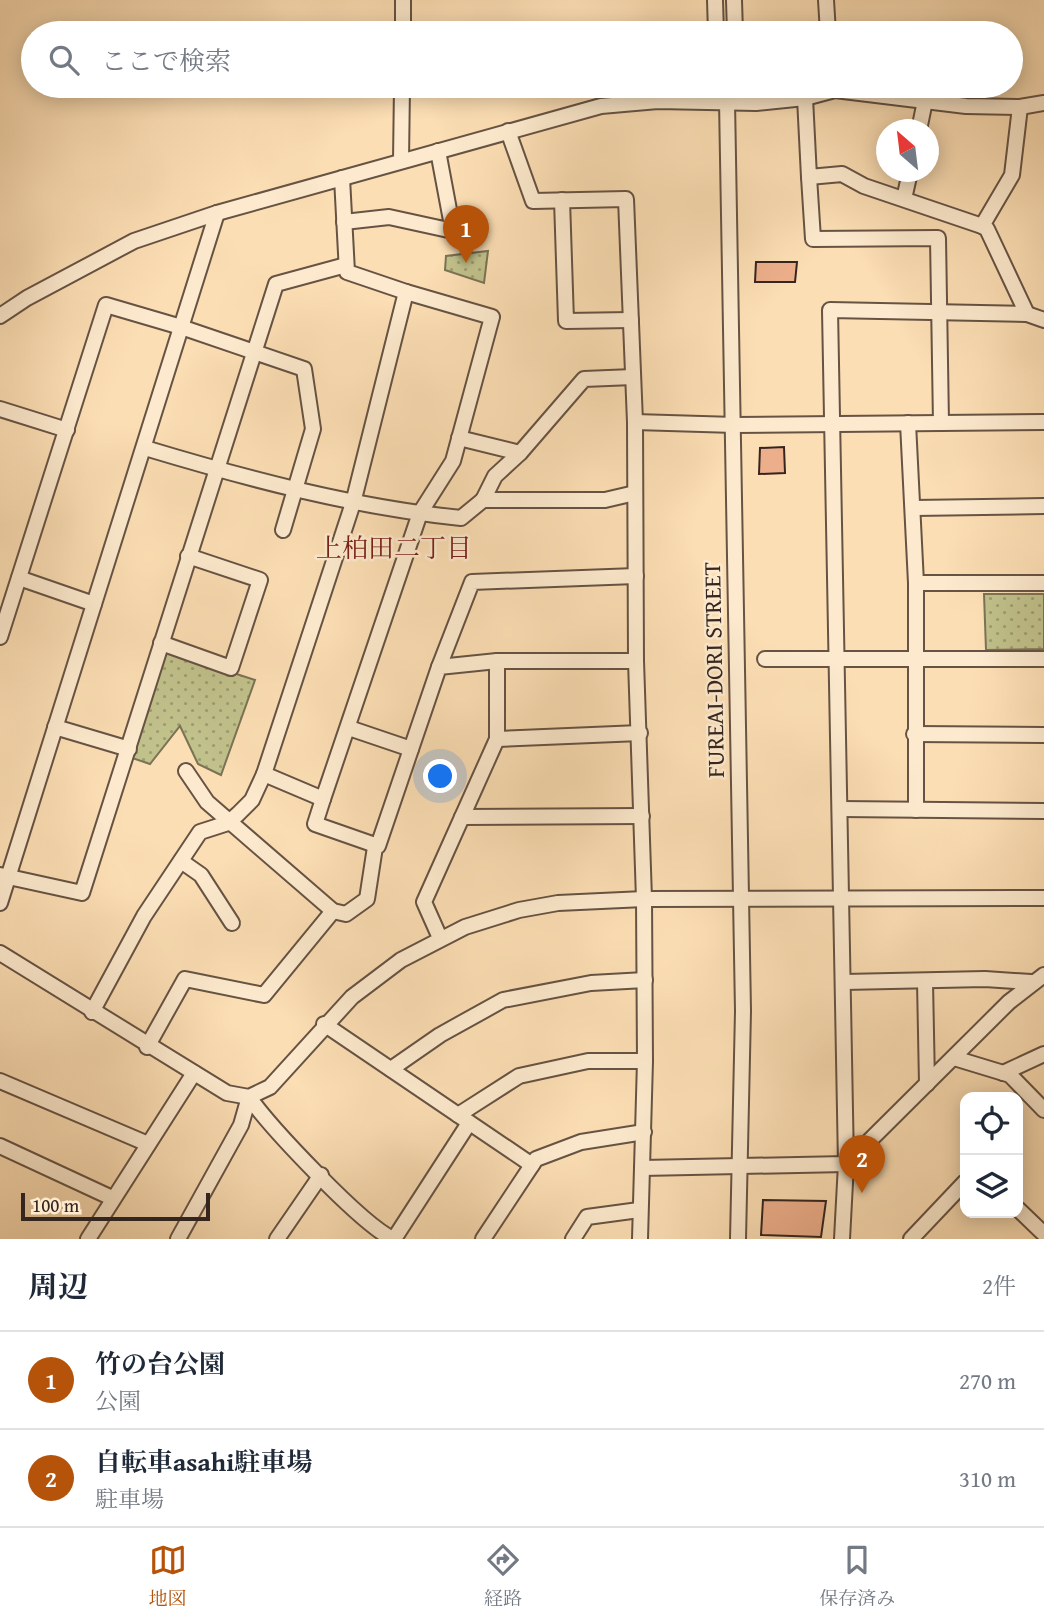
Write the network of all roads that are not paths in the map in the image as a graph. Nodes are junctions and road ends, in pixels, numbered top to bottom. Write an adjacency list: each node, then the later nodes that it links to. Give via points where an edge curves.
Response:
1 (403, 0): 5 (street)
2 (715, 0): 6 (street)
3 (734, 0): 7 (street)
4 (826, 0): 8 (street)
5 (403, 21)
6 (716, 21)
7 (735, 21)
8 (827, 21)
9 (402, 98): 21 (street)
10 (726, 98): 14 (street, FUREAI-DORI STREET)
11 (728, 98): 14 (street, FUREAI-DORI STREET)
12 (805, 98): 14 (street); 22 (street)
13 (904, 98): 15 (street)
14 (727, 101): 19 (street, via 601,106); 45 (street, FUREAI-DORI STREET)
15 (925, 101): 17 (street); 18 (street)
16 (1044, 103): 17 (street)
17 (1020, 107): 29 (street, via 1012,175)
18 (921, 119)
19 (508, 131): 20 (street); 26 (street, via 533,201)
20 (438, 151): 21 (street); 28 (street, via 453,231 389,217)
21 (401, 162): 23 (street)
22 (809, 177): 25 (street, via 842,174); 32 (street, via 813,239 938,238)
23 (342, 178): 27 (street); 28 (street)
24 (908, 182): 25 (street)
25 (904, 199): 29 (street)
26 (562, 200): 35 (street, via 626,199); 35 (street, via 566,321)
27 (217, 213): 34 (street, via 134,241); 37 (street)
28 (345, 222): 30 (street)
29 (982, 226): 33 (street)
30 (346, 265): 31 (street, via 347,272); 38 (street, via 276,284)
31 (406, 292): 48 (street, via 492,317); 55 (street)
32 (939, 314): 33 (street); 44 (street); 46 (street, via 830,310)
33 (1027, 314): 36 (street)
34 (0, 316)
35 (631, 320): 39 (street)
36 (1044, 320)
37 (181, 327): 38 (street); 47 (street, via 106,305); 49 (street)
38 (253, 352): 51 (street); 52 (street, via 304,369 313,429)
39 (633, 377): 41 (street); 50 (street, via 584,379)
40 (0, 409): 47 (street)
41 (635, 422): 45 (street); 53 (street)
42 (1044, 422): 44 (street)
43 (908, 423): 44 (street); 46 (street); 57 (street)
44 (942, 423)
45 (734, 425): 46 (street); 97 (street, FUREAI-DORI STREET)
46 (833, 425): 69 (street)
47 (66, 429): 62 (street)
48 (459, 439): 50 (street); 58 (street, via 453,461)
49 (145, 448): 51 (street); 65 (street)
50 (520, 453): 54 (street, via 495,476)
51 (215, 469): 52 (street); 60 (street)
52 (296, 489): 55 (street); 59 (street)
53 (635, 493): 54 (street, via 605,500); 61 (street)
54 (483, 500): 58 (street, via 461,518)
55 (353, 503): 58 (street); 84 (street)
56 (1044, 506): 57 (street)
57 (914, 508): 63 (street)
58 (420, 513): 76 (street)
59 (283, 530)
60 (188, 556): 67 (street); 67 (street, via 260,580 231,668)
61 (636, 576): 72 (street); 74 (street, via 472,582)
62 (19, 578): 65 (street); 66 (street)
63 (916, 583): 64 (street); 70 (street)
64 (1044, 583)
65 (94, 604): 75 (street)
66 (0, 637)
67 (161, 643): 81 (street)
68 (765, 659): 69 (street)
69 (838, 659): 70 (street); 86 (street)
70 (916, 659): 71 (street); 78 (street)
71 (1044, 659)
72 (636, 661): 73 (street); 77 (street)
73 (497, 662): 74 (street); 80 (street)
74 (439, 667): 82 (street)
75 (55, 727): 81 (street); 94 (street)
76 (349, 728): 82 (street); 85 (street)
77 (640, 733): 80 (street); 89 (street)
78 (914, 734): 79 (street); 87 (street)
79 (1044, 735)
80 (497, 738): 90 (street)
81 (128, 749): 94 (street, via 82,893)
82 (411, 749): 92 (street, via 380,844)
83 (186, 771): 91 (street)
84 (264, 774): 85 (street); 91 (street, via 252,800)
85 (323, 799): 92 (street, via 315,824)
86 (841, 809): 87 (street); 98 (street)
87 (916, 810): 88 (street)
88 (1044, 811)
89 (642, 816): 90 (street); 96 (street)
90 (462, 817): 102 (street, via 424,902)
91 (228, 823): 93 (street, via 200,832); 100 (street)
92 (375, 847): 100 (street, via 367,899 346,914)
93 (181, 861): 101 (street, via 201,875); 108 (street, via 144,916)
94 (4, 876): 99 (street)
95 (1044, 898): 98 (street)
96 (644, 899): 97 (street); 102 (street, via 537,906 489,918); 105 (street)
97 (741, 899): 98 (street); 127 (street, FUREAI-DORI STREET)
98 (842, 899): 106 (street)
99 (0, 903)
100 (333, 911): 110 (street, via 264,995 185,979)
101 (232, 923)
102 (440, 938): 109 (street, via 374,979)
103 (0, 953): 108 (street)
104 (1038, 978): 107 (street); 112 (street)
105 (645, 980): 113 (street); 114 (street, via 591,983 503,1000)
106 (844, 982): 107 (street); 125 (street)
107 (925, 982): 118 (street)
108 (92, 1012): 110 (street)
109 (324, 1024): 114 (street); 119 (street, via 270,1087)
110 (147, 1047): 115 (street)
111 (1044, 1054): 116 (street)
112 (954, 1058): 116 (street); 118 (street)
113 (645, 1061): 121 (street, via 588,1061 519,1076); 122 (street)
114 (391, 1069): 121 (street)
115 (194, 1073): 119 (street, via 227,1093); 123 (street)
116 (1003, 1073): 120 (street)
117 (0, 1082): 123 (street)
118 (927, 1084): 125 (street)
119 (249, 1097): 129 (street); 138 (street, via 241,1125)
120 (1044, 1110)
121 (464, 1119): 126 (street); 136 (street)
122 (644, 1132): 126 (street, via 571,1145 549,1152); 128 (street)
123 (148, 1144): 131 (street)
124 (0, 1146): 131 (street)
125 (846, 1164): 127 (street); 144 (street)
126 (532, 1165): 140 (street)
127 (740, 1166): 128 (street); 143 (street, FUREAI-DORI STREET)
128 (642, 1168): 132 (street)
129 (321, 1175): 136 (street); 139 (street)
130 (960, 1187): 135 (street)
131 (112, 1198): 137 (street)
132 (639, 1210): 141 (street, via 587,1217); 142 (street)
133 (1023, 1214): 134 (street)
134 (1044, 1234)
135 (917, 1237)
136 (389, 1238)
137 (88, 1239)
138 (178, 1239)
139 (277, 1239)
140 (483, 1239)
141 (573, 1239)
142 (640, 1239)
143 (738, 1239)
144 (842, 1239)

